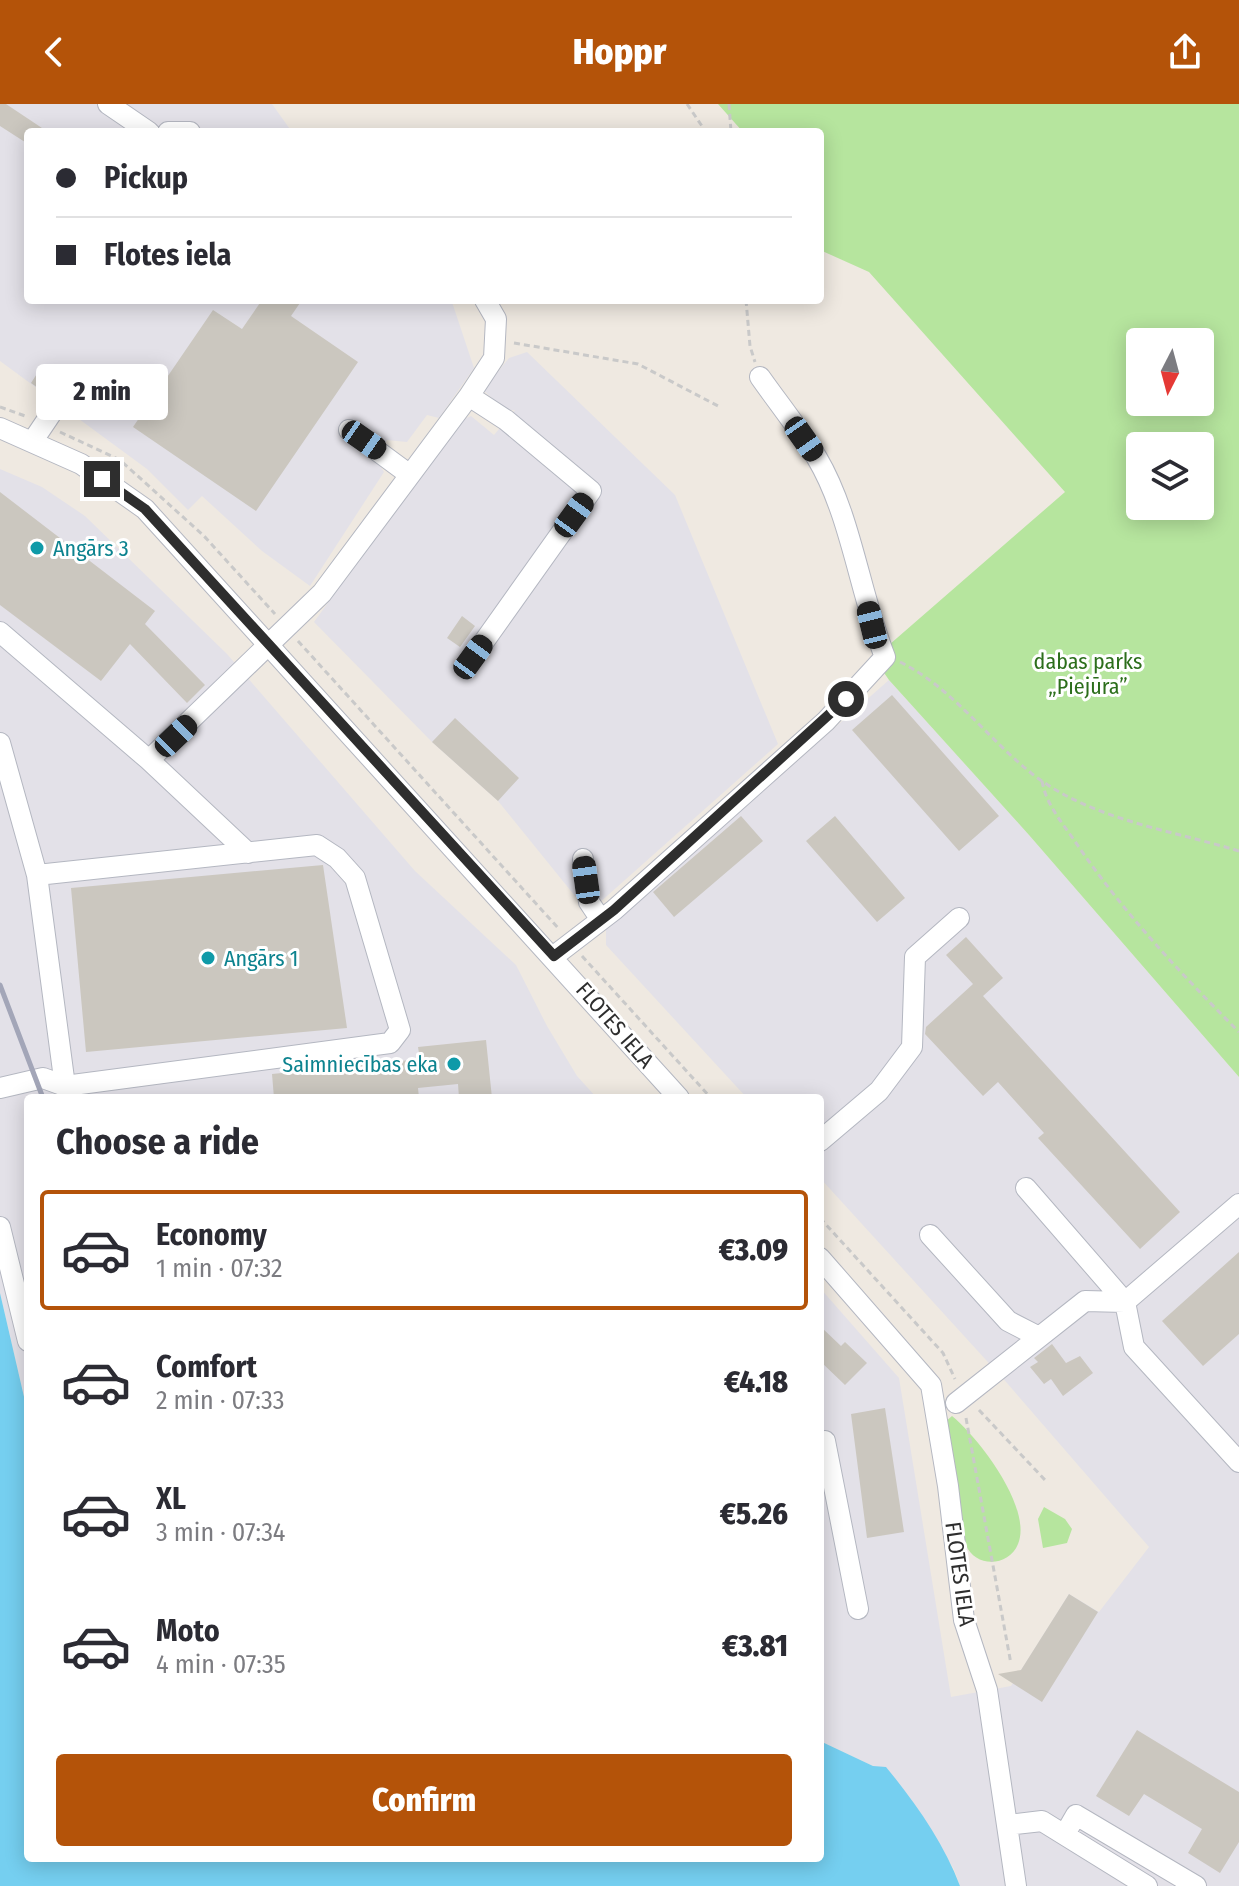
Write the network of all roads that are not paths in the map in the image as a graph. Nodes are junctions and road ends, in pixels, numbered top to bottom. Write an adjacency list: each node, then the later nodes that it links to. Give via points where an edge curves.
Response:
1 (108, 104): 2 (street)
2 (143, 128)
3 (487, 304): 5 (street, via 496,319 494,358)
4 (760, 377): 20 (street, via 818,460 856,558 885,657 826,721)
5 (469, 396): 10 (street); 13 (street, via 591,491)
6 (59, 402): 9 (street)
7 (0, 428): 9 (street, FLOTES IELA)
8 (349, 430): 10 (street)
9 (32, 442): 12 (street, FLOTES IELA, via 81,464 145,509)
10 (410, 475): 12 (street, via 322,593)
11 (0, 632): 15 (street)
12 (270, 644): 15 (street); 21 (street, FLOTES IELA)
13 (473, 657)
14 (0, 743): 18 (street)
15 (149, 760): 16 (street)
16 (248, 853): 18 (street); 23 (street, via 317,845 355,878 400,1030 390,1043)
17 (583, 859): 20 (street, via 589,902)
18 (37, 875): 23 (street)
19 (959, 918): 25 (street, via 915,957 912,1047 879,1091)
20 (601, 920): 21 (street)
21 (554, 956): 24 (street, FLOTES IELA)
22 (0, 1088): 23 (street, via 43,1078)
23 (69, 1092)
24 (675, 1094)
25 (824, 1138)
26 (1026, 1188): 31 (street)
27 (1239, 1204): 31 (street)
28 (0, 1227): 32 (street)
29 (930, 1235): 33 (street, via 1008,1321)
30 (824, 1263): 38 (street, FLOTES IELA, via 931,1385 964,1620 987,1690)
31 (1125, 1302): 33 (street, via 1085,1301); 36 (street, via 1134,1347)
32 (24, 1325)
33 (1039, 1337): 34 (street)
34 (962, 1405)
35 (824, 1447): 37 (street)
36 (1238, 1458)
37 (858, 1609)
38 (1007, 1825): 39 (street, via 1042,1821); 40 (street, FLOTES IELA)
39 (1065, 1834): 41 (street); 42 (street, via 1076,1815)
40 (1016, 1886)
41 (1147, 1886)
42 (1196, 1886)

